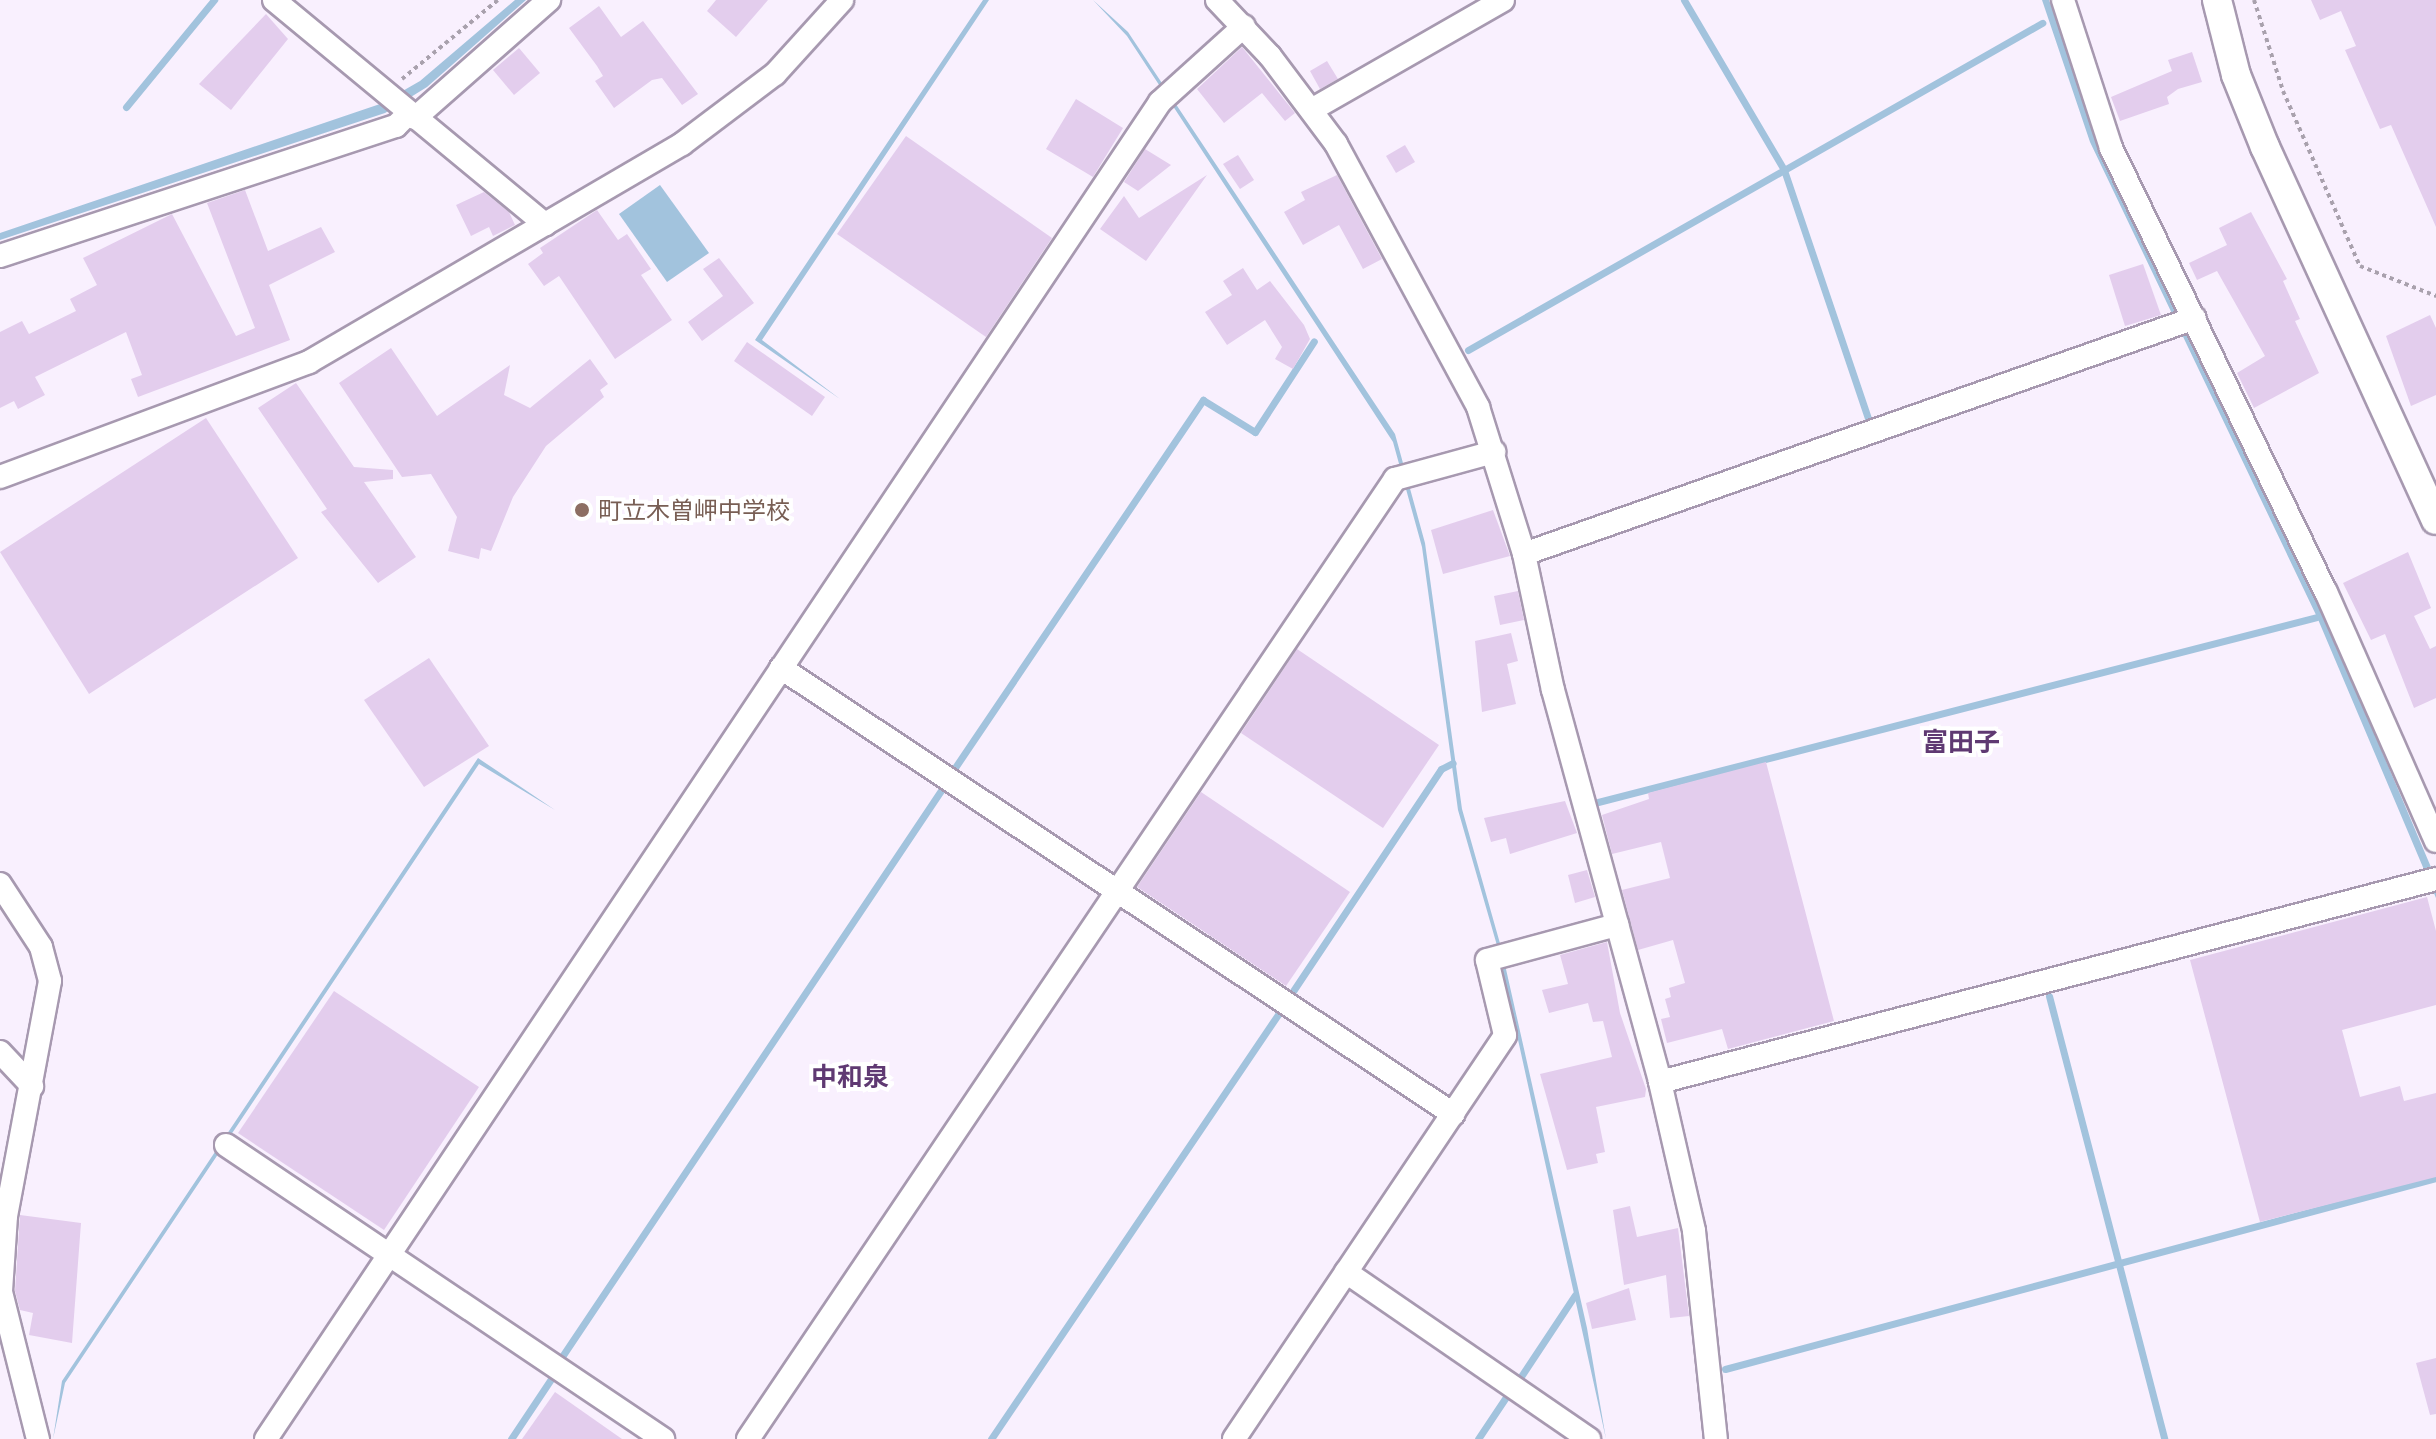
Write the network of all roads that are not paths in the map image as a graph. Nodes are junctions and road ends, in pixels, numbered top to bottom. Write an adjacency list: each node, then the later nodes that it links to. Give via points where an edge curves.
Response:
1 (274, 0): 9 (street)
2 (549, 0): 9 (street)
3 (842, 0): 11 (street, via 808,44 736,106)
4 (1217, 0): 8 (street)
5 (1503, 0): 10 (street)
6 (2063, 0): 13 (street, via 2111,148)
7 (2217, 0): 16 (street, via 2236,75 2265,147)
8 (1244, 26): 10 (street); 18 (street, via 1165,96)
9 (400, 106): 11 (street); 12 (street, via 396,126)
10 (1313, 109): 14 (street, via 1453,356)
11 (545, 224): 15 (street, via 309,362)
12 (0, 256)
13 (2184, 322): 17 (street); 19 (street, via 2349,641)
14 (1494, 452): 17 (street); 22 (street, via 1404,476)
15 (0, 477)
16 (2436, 520)
17 (1524, 554): 23 (street, via 1553,690)
18 (781, 668): 22 (street); 29 (street)
19 (2436, 841)
20 (2430, 881): 25 (street)
21 (0, 884): 26 (street, via 41,947 50,981)
22 (1117, 891): 27 (street); 35 (street)
23 (1617, 925): 25 (street); 27 (street, via 1487,960 1505,1035)
24 (0, 1052): 26 (street)
25 (1660, 1082): 38 (street, via 1694,1231)
26 (32, 1086): 31 (street, via 6,1216)
27 (1453, 1114): 30 (street)
28 (226, 1145): 29 (street)
29 (389, 1255): 33 (street); 34 (street)
30 (1346, 1272): 36 (street); 37 (street)
31 (1, 1292): 32 (street)
32 (38, 1439)
33 (266, 1439)
34 (663, 1439)
35 (748, 1439)
36 (1234, 1439)
37 (1589, 1439)
38 (1716, 1439)

